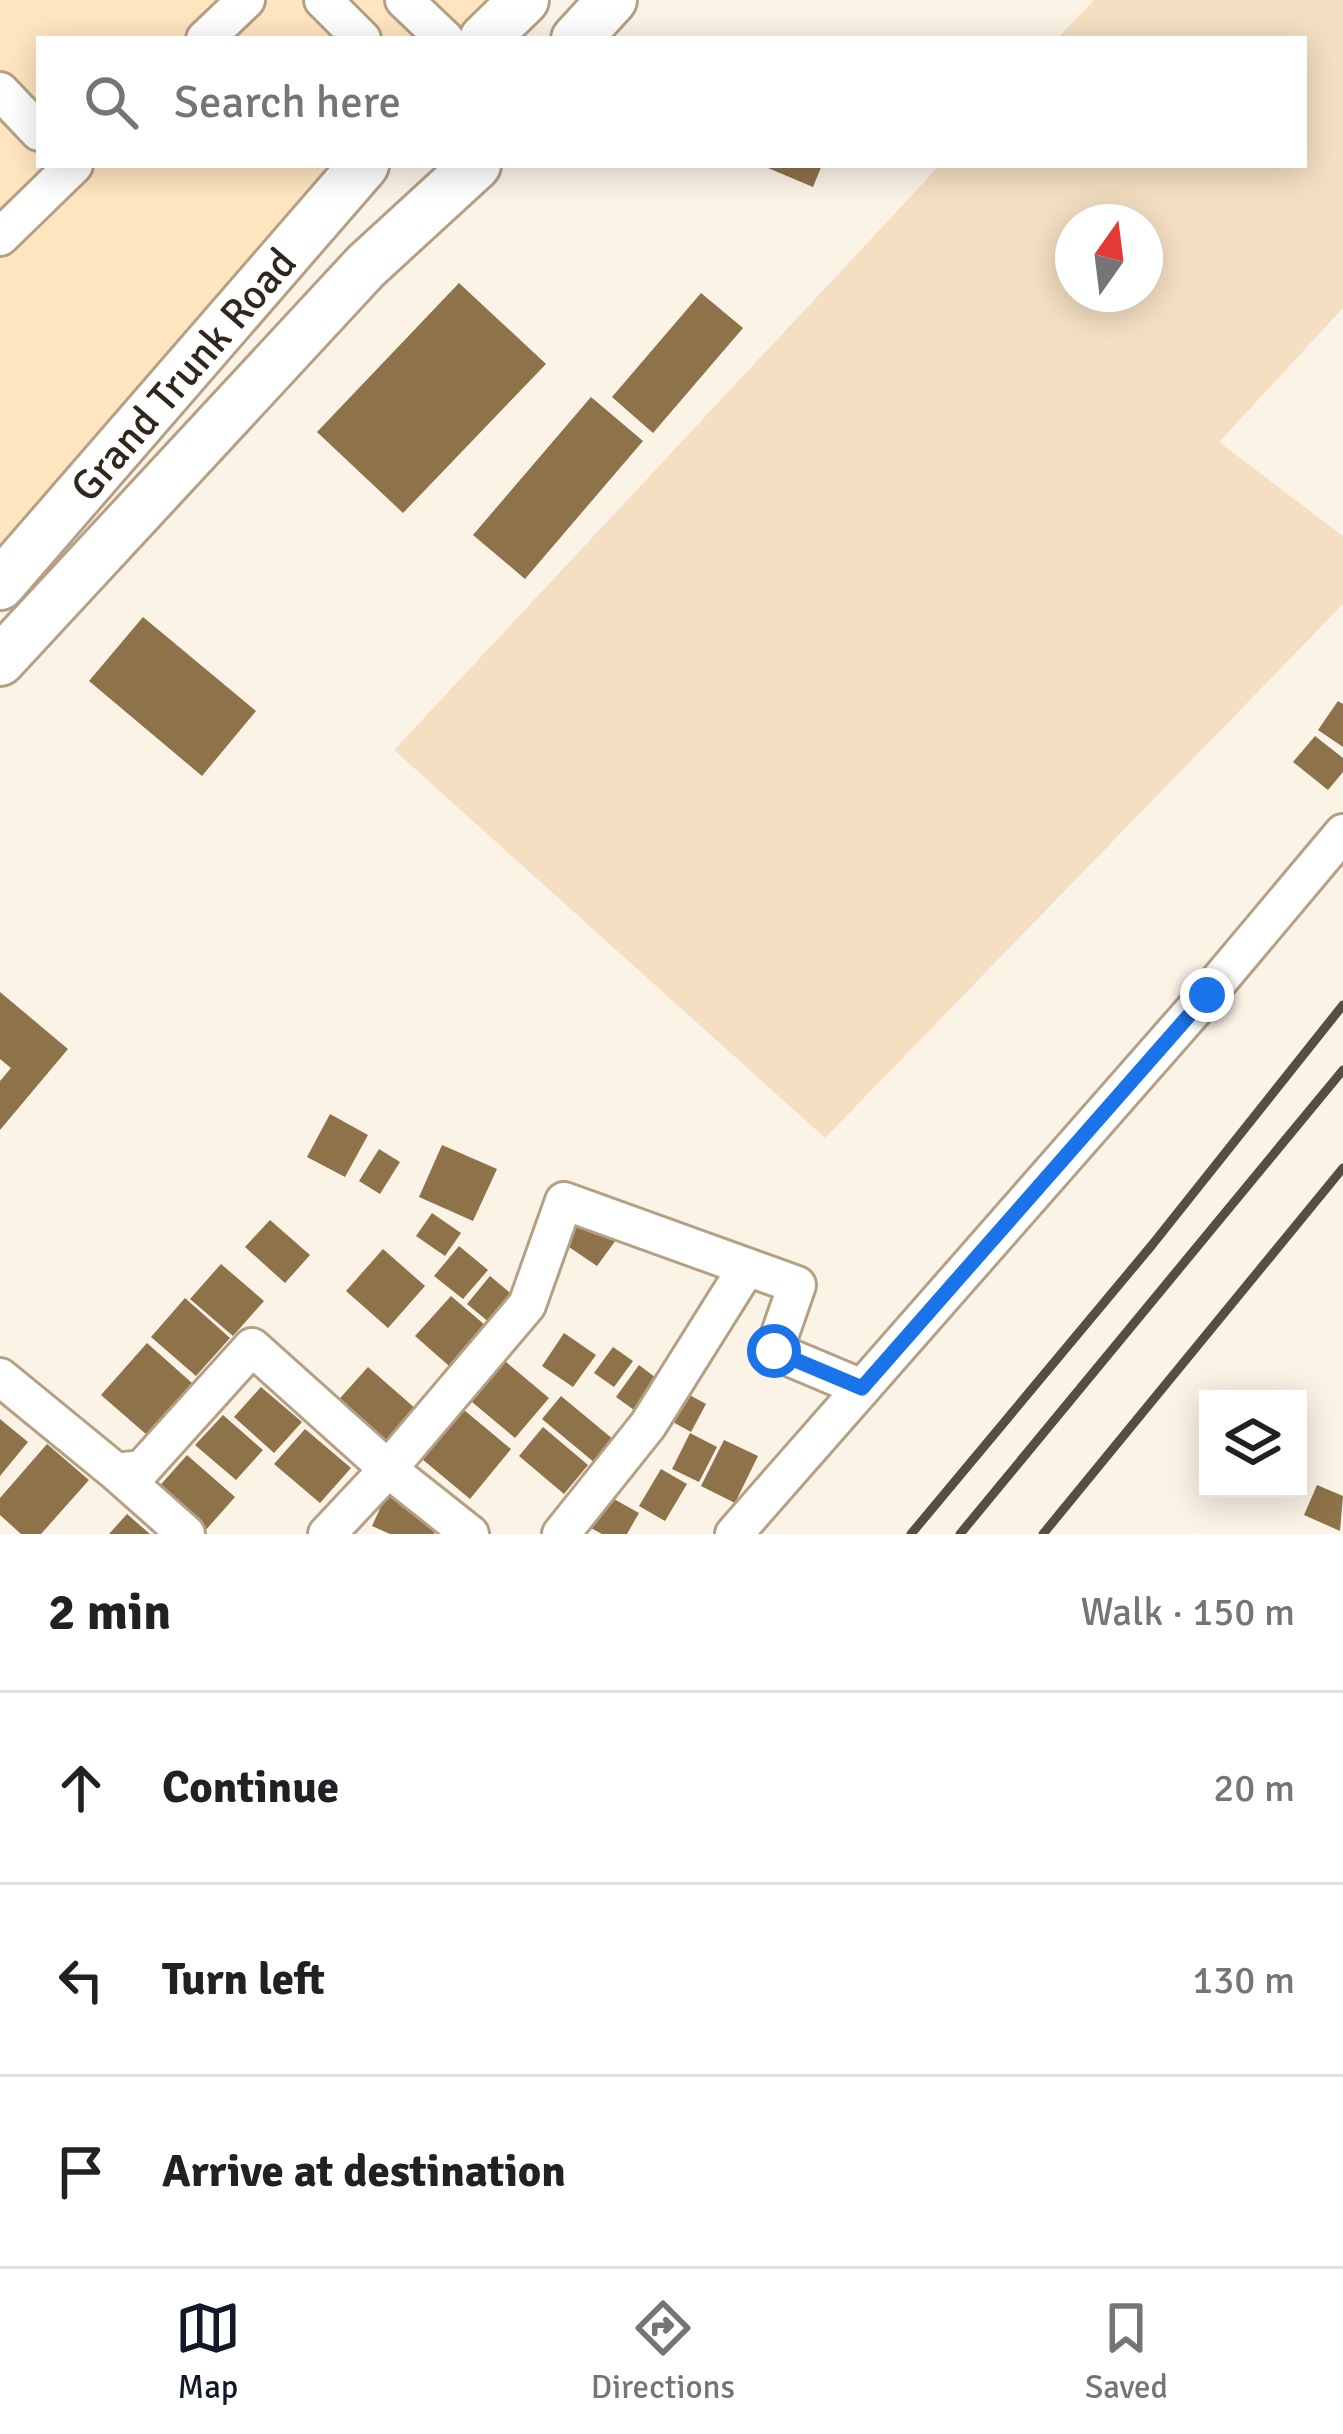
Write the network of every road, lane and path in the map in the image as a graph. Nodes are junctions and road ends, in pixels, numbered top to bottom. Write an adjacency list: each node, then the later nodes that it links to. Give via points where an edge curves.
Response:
1 (246, 0): 6 (street)
2 (323, 0): 7 (street)
3 (404, 0): 8 (street)
4 (524, 0): 9 (main road)
5 (612, 0): 10 (main road)
6 (208, 36)
7 (359, 36)
8 (442, 36)
9 (487, 36)
10 (579, 36)
11 (0, 91): 12 (street)
12 (36, 128)
13 (70, 168): 16 (street)
14 (361, 168): 17 (main road, Grand Trunk Road)
15 (456, 170): 18 (main road)
16 (0, 237)
17 (4, 571): 18 (street)
18 (50, 608): 19 (main road)
19 (0, 661)
20 (1343, 832): 23 (street)
21 (747, 1267): 23 (street, via 797,1285 774,1351); 24 (street, via 564,1201 527,1305); 29 (street, via 648,1425)
22 (0, 1377): 25 (street)
23 (862, 1388): 30 (street)
24 (388, 1469): 25 (street, via 252,1347 142,1469); 27 (street); 28 (street)
25 (116, 1472): 26 (street)
26 (186, 1534)
27 (327, 1534)
28 (470, 1534)
29 (561, 1534)
30 (734, 1534)

